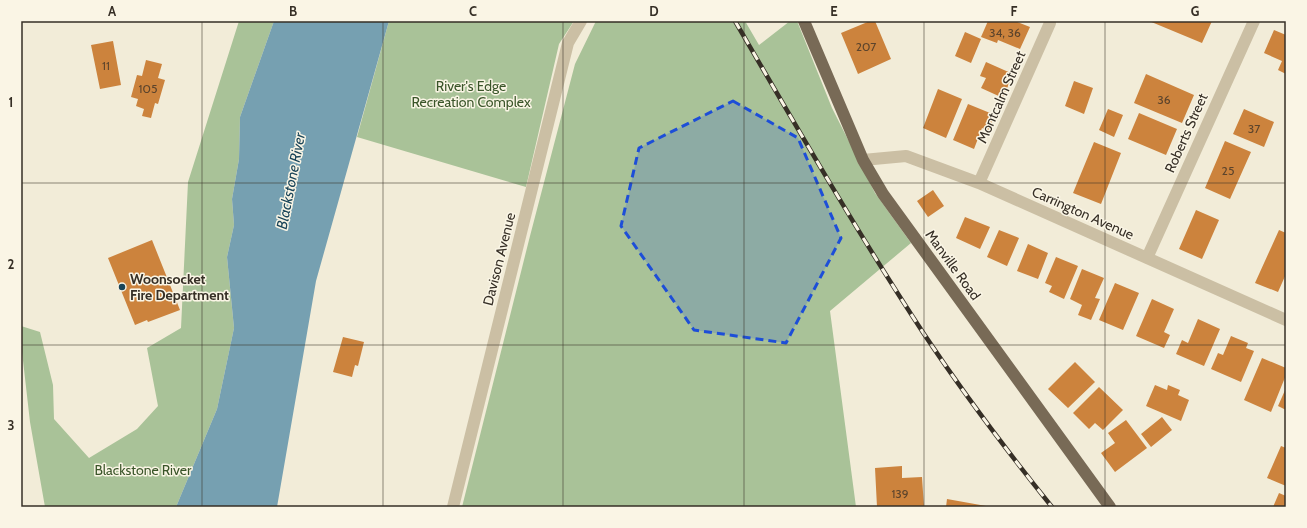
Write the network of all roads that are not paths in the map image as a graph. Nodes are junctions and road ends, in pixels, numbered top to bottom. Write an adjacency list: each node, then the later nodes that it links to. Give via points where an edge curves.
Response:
1 (581, 21): 9 (street, Davison Avenue, via 568,43)
2 (804, 21): 5 (main road, Manville Road)
3 (1254, 21): 7 (street, Roberts Street)
4 (1050, 23): 6 (street, Montcalm Street)
5 (863, 160): 6 (street, Carrington Avenue, via 906,156); 10 (main road, Manville Road, via 883,194)
6 (979, 183): 7 (street, Carrington Avenue)
7 (1146, 258): 8 (street, Carrington Avenue)
8 (1286, 320)
9 (453, 507)
10 (1110, 507)

